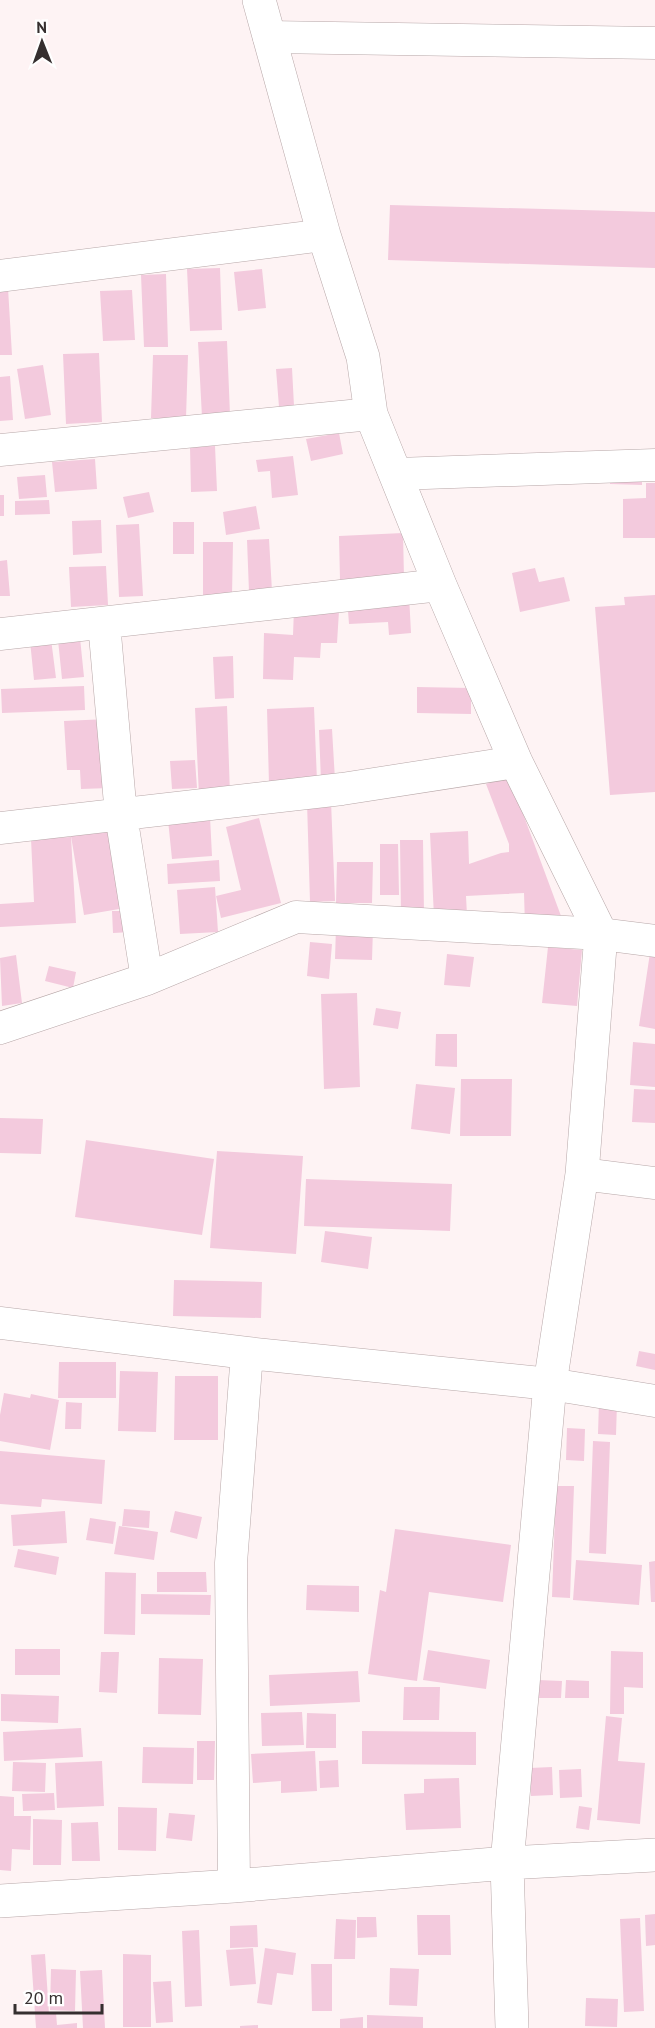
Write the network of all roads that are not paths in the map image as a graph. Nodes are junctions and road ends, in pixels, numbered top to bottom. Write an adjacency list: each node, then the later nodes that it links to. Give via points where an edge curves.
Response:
1 (259, 0): 2 (street)
2 (269, 37): 3 (street); 4 (street)
3 (655, 43)
4 (324, 235): 5 (street); 6 (street, via 363,357)
5 (0, 276)
6 (371, 414): 7 (street); 9 (street)
7 (0, 450)
8 (655, 465): 9 (street)
9 (397, 474): 10 (street)
10 (440, 585): 11 (street); 13 (street)
11 (104, 623): 12 (street); 14 (street)
12 (0, 634)
13 (516, 762): 14 (street, via 342,789); 16 (street)
14 (121, 814): 15 (street); 18 (street)
15 (0, 828)
16 (601, 934): 17 (street); 18 (street, via 296,917); 20 (street)
17 (655, 941)
18 (147, 979): 19 (street)
19 (0, 1028)
20 (582, 1174): 21 (street); 24 (street)
21 (655, 1183)
22 (0, 1323): 23 (street)
23 (247, 1353): 24 (street); 28 (street, via 231,1563)
24 (550, 1384): 25 (street); 27 (street)
25 (655, 1401)
26 (655, 1856): 27 (street)
27 (507, 1863): 28 (street); 30 (street)
28 (234, 1886): 29 (street)
29 (0, 1901)
30 (512, 2028)

